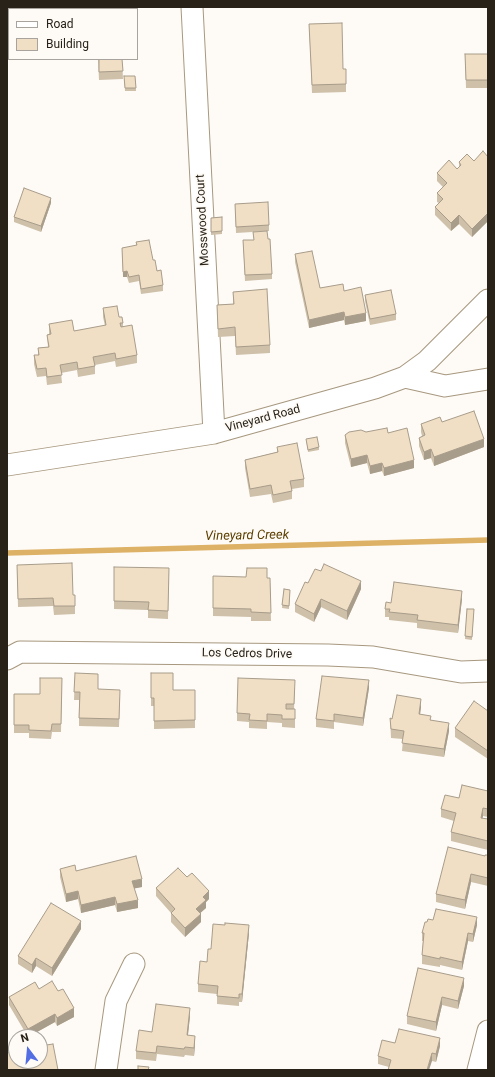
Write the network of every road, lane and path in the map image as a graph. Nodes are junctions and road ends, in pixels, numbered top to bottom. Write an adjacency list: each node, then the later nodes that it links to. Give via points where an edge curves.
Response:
1 (192, 7): 5 (street, Mosswood Court)
2 (488, 300): 3 (street, Vineyard Road, via 427,361)
3 (405, 377): 4 (street, via 445,386); 5 (street, Vineyard Road, via 375,388)
4 (488, 379)
5 (214, 433): 6 (street, Vineyard Road)
6 (7, 465)
7 (7, 659): 8 (street, Los Cedros Drive, via 20,652 373,656 462,672)
8 (488, 671)
9 (134, 964): 11 (street, via 116,1001)
10 (488, 1031): 12 (street)
11 (106, 1070)
12 (478, 1070)

